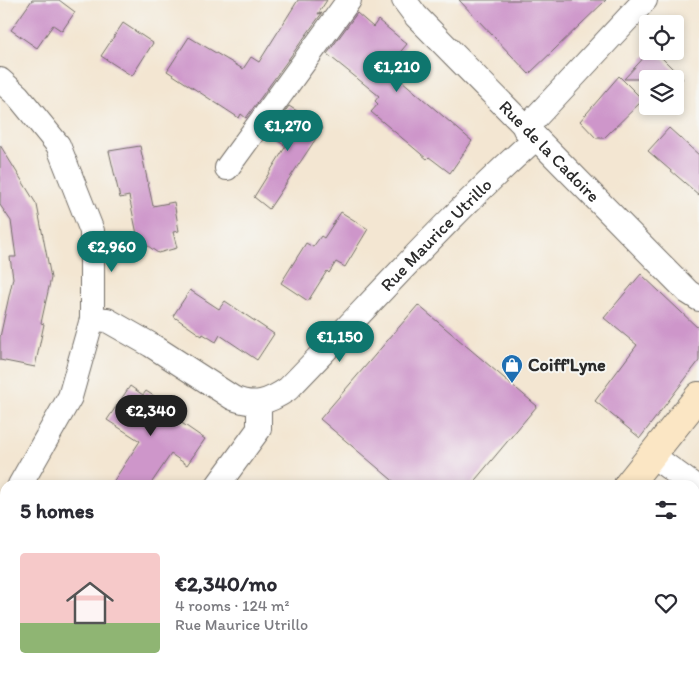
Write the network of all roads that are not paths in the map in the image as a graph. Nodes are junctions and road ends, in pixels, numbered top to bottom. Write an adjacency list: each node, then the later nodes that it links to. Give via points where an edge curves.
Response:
1 (348, 0): 6 (street)
2 (404, 0): 5 (street, Rue de la Cadoire)
3 (645, 0): 5 (street, Rue Maurice Utrillo)
4 (0, 80): 8 (street, via 18,96 58,145 92,231)
5 (531, 133): 7 (street, Rue de la Cadoire, via 688,292); 10 (street, Rue Maurice Utrillo, via 512,159 288,389 273,400)
6 (227, 168)
7 (699, 299)
8 (92, 319): 10 (street, via 107,320 233,398); 12 (street, via 70,397)
9 (699, 396): 11 (street)
10 (259, 404): 13 (street, via 259,429)
11 (653, 456): 14 (street); 15 (street)
12 (23, 480)
13 (222, 480)
14 (632, 480)
15 (686, 480)

